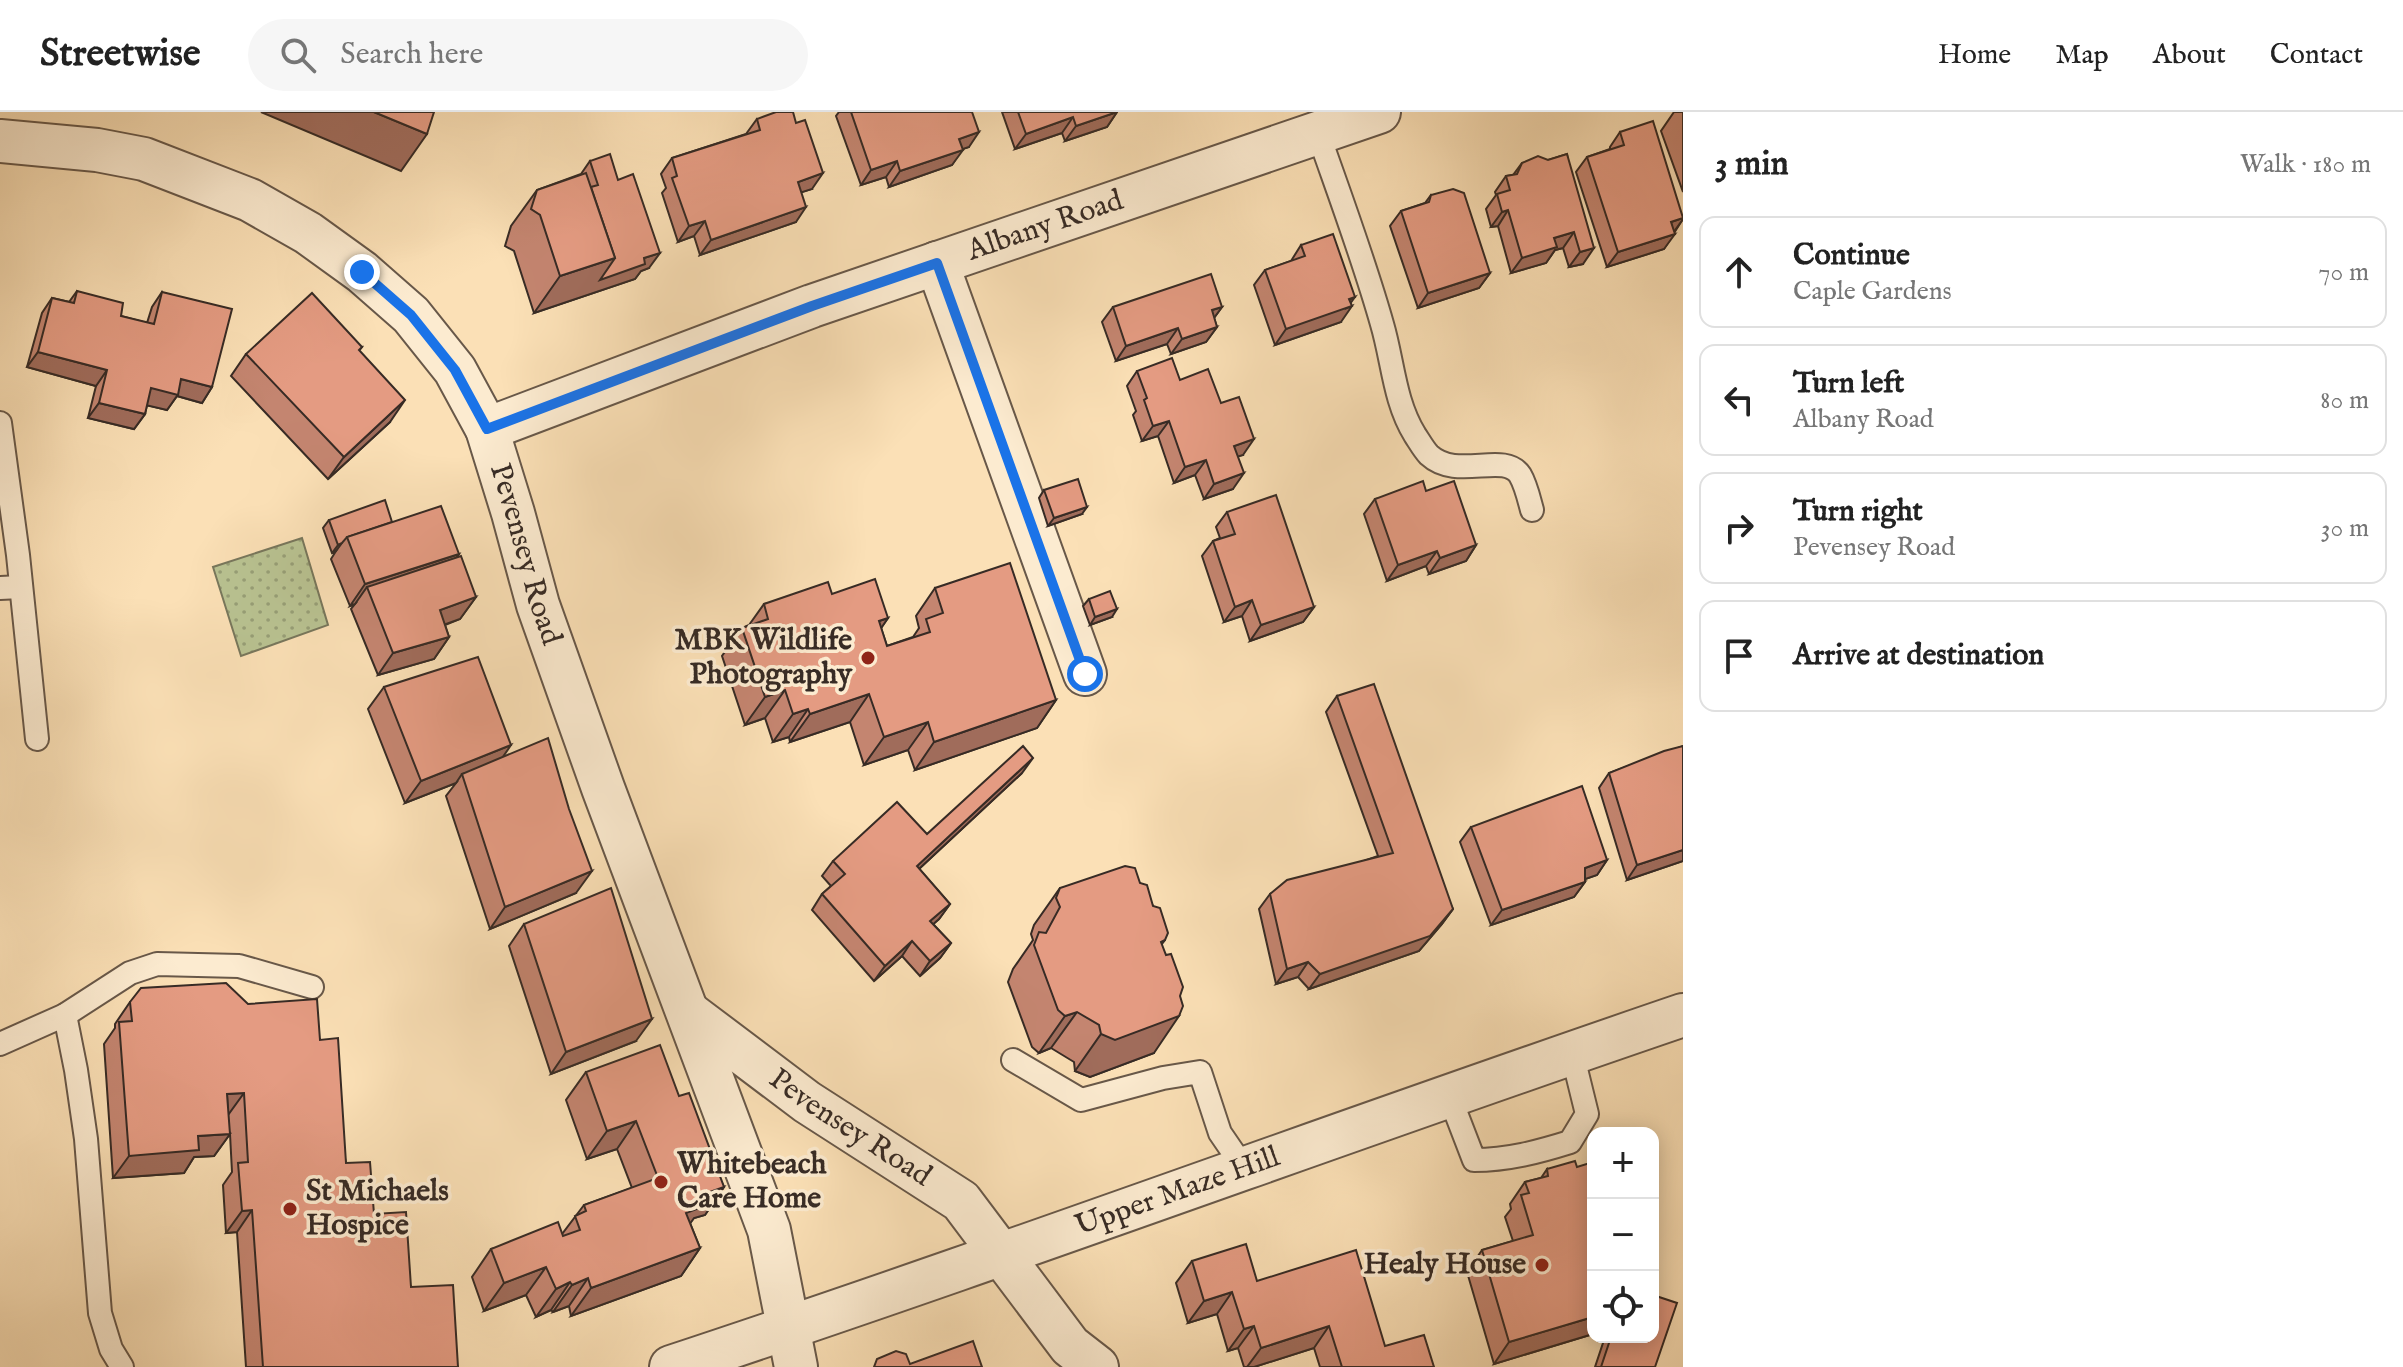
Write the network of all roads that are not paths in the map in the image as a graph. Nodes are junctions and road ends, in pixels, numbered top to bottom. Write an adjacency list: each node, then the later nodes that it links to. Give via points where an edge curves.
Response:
1 (1379, 112): 2 (street, Albany Road)
2 (1318, 133): 4 (street, Albany Road); 7 (lane, via 1368,276 1396,391 1413,432 1430,456 1451,466 1496,463 1520,474)
3 (0, 141): 6 (street, Pevensey Road, via 144,159 250,200 308,233 411,315 455,370)
4 (937, 263): 6 (street, Albany Road); 9 (street)
5 (0, 423): 8 (lane, via 18,555)
6 (487, 429): 12 (street, Pevensey Road, via 538,605)
7 (1532, 510)
8 (10, 588): 10 (lane)
9 (1085, 674)
10 (37, 739)
11 (312, 987): 13 (lane, via 239,966 157,964 130,973)
12 (689, 1013): 20 (street, Pevensey Road, via 807,1102 961,1201); 21 (street, Pevensey Road, via 769,1230)
13 (65, 1015): 15 (lane); 22 (lane, via 86,1139 100,1313)
14 (1683, 1015): 16 (street, Upper Maze Hill)
15 (0, 1044)
16 (1572, 1053): 18 (street, Upper Maze Hill); 18 (lane, via 1587,1114 1570,1142 1534,1154 1474,1160)
17 (1013, 1060): 19 (lane, via 1081,1100 1200,1072 1220,1133)
18 (1449, 1095): 19 (street, Upper Maze Hill)
19 (1244, 1168): 20 (street, Upper Maze Hill)
20 (1001, 1255): 21 (street, Upper Maze Hill); 24 (street, Pevensey Road, via 1070,1346)
21 (792, 1348): 23 (street, Upper Maze Hill)
22 (122, 1367)
23 (671, 1367)
24 (1097, 1367)

